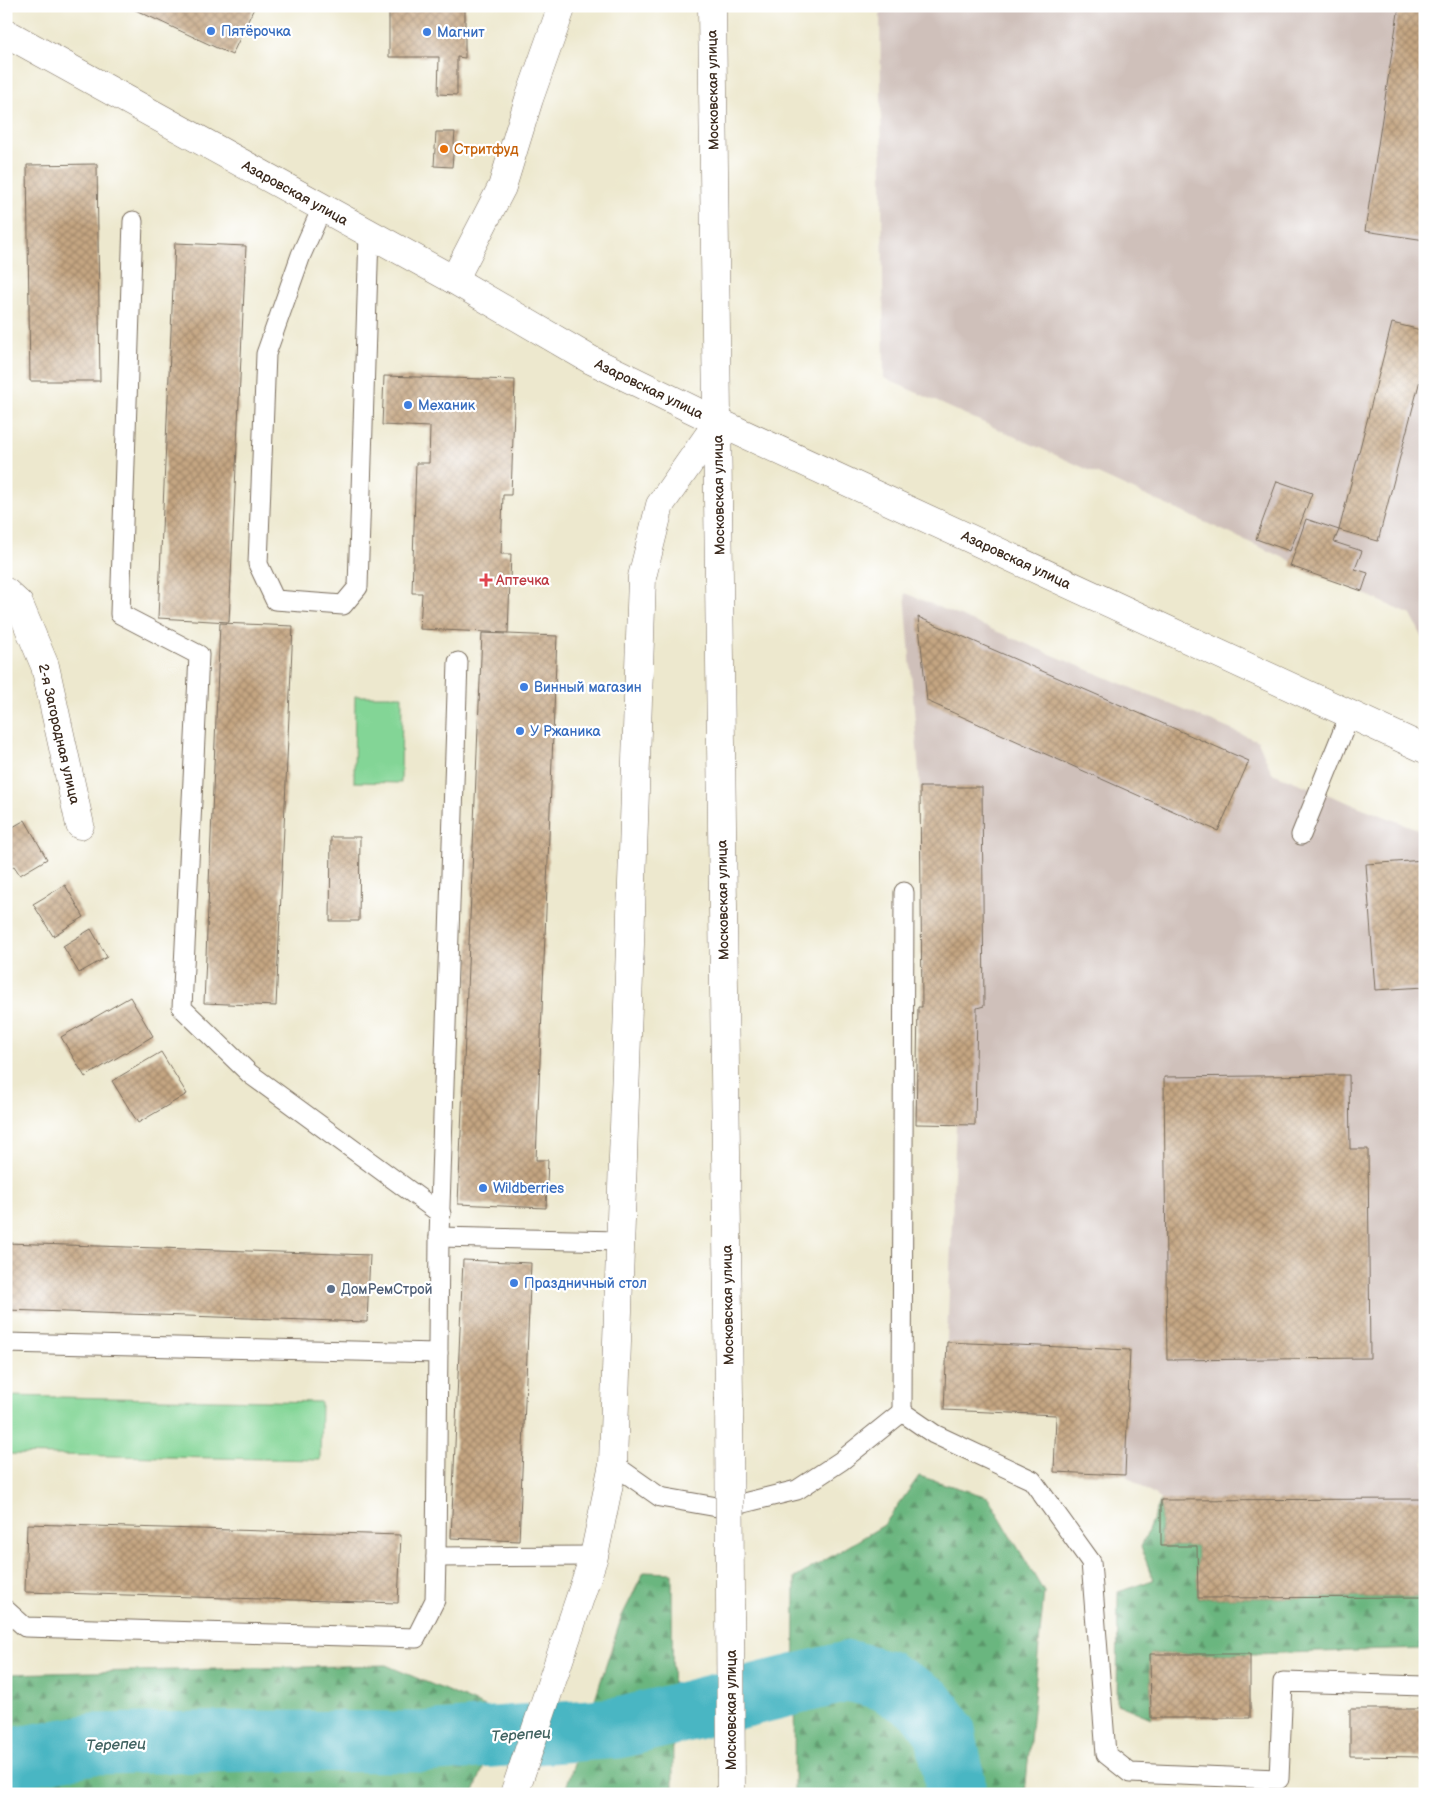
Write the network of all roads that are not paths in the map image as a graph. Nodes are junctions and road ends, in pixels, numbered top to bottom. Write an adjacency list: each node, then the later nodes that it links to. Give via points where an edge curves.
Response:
1 (562, 6): 7 (street, via 502,187)
2 (712, 6): 8 (street, Московская улица)
3 (6, 33): 4 (street, Азаровская улица)
4 (322, 208): 6 (street, Азаровская улица); 6 (lane, via 301,255 266,354 258,564 275,600 343,605 358,587)
5 (133, 221): 16 (lane, via 120,614 199,655 182,1008 250,1074)
6 (369, 234): 7 (street, Азаровская улица)
7 (454, 280): 8 (street, Азаровская улица, via 591,360)
8 (718, 422): 11 (street, Азаровская улица); 18 (street, via 660,505 642,577); 28 (street, Московская улица, bridge, via 730,1398)
9 (6, 592): 13 (street, 2-я Загородная улица, via 19,604 46,666)
10 (458, 662): 16 (lane)
11 (1350, 714): 12 (street, Азаровская улица); 14 (lane)
12 (1425, 749)
13 (80, 825)
14 (1301, 836)
15 (904, 892): 21 (lane)
16 (441, 1214): 17 (lane)
17 (439, 1237): 18 (lane); 20 (lane)
18 (620, 1241): 22 (street)
19 (6, 1343): 20 (lane)
20 (438, 1353): 24 (lane)
21 (902, 1412): 22 (lane, via 841,1461 797,1490 724,1508 660,1497); 26 (lane, via 934,1434 1032,1480 1091,1562 1106,1754 1130,1773 1280,1779 1282,1682)
22 (613, 1464): 23 (street)
23 (594, 1556): 24 (lane); 27 (street)
24 (436, 1558): 25 (lane, via 435,1600 416,1638 25,1627)
25 (6, 1610)
26 (1425, 1686)
27 (514, 1794)
28 (731, 1794)

